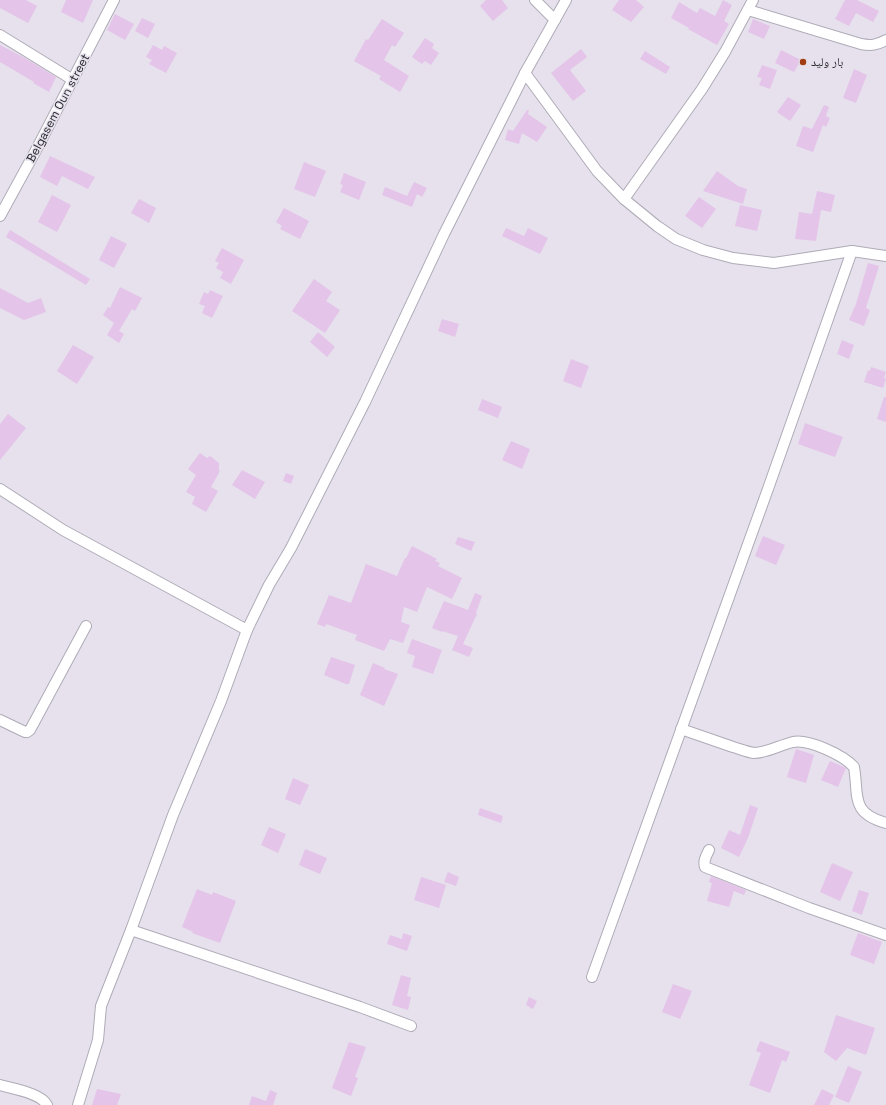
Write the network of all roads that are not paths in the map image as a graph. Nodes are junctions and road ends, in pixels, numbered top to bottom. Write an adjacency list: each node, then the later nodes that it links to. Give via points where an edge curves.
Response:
1 (114, 0): 10 (street, Belgasem Oun street)
2 (535, 0): 6 (street)
3 (566, 0): 6 (street)
4 (754, 0): 5 (street)
5 (748, 10): 8 (street, via 861,44 871,46); 11 (street, via 702,89)
6 (555, 20): 9 (street)
7 (0, 35): 10 (street)
8 (886, 40)
9 (525, 72): 11 (street, via 597,171); 17 (street, via 444,234 365,402)
10 (73, 80): 12 (street, Belgasem Oun street)
11 (624, 199): 13 (street, via 676,239 732,258 774,262)
12 (0, 216)
13 (852, 251): 14 (street); 19 (street)
14 (886, 256)
15 (0, 489): 17 (street, via 63,530)
16 (86, 626): 18 (street, via 30,730 25,732)
17 (247, 630): 22 (street, via 221,701 173,814)
18 (0, 720)
19 (681, 729): 20 (street, via 748,752 755,753 792,742 801,742 838,755 854,767 858,803 870,816); 24 (street)
20 (886, 823)
21 (709, 850): 23 (street, via 705,858 705,867 809,908)
22 (131, 930): 25 (street); 28 (street, via 101,1006 98,1040)
23 (886, 934)
24 (592, 977)
25 (411, 1026)
26 (0, 1085): 27 (street, via 28,1093 44,1100)
27 (47, 1105)
28 (78, 1105)

